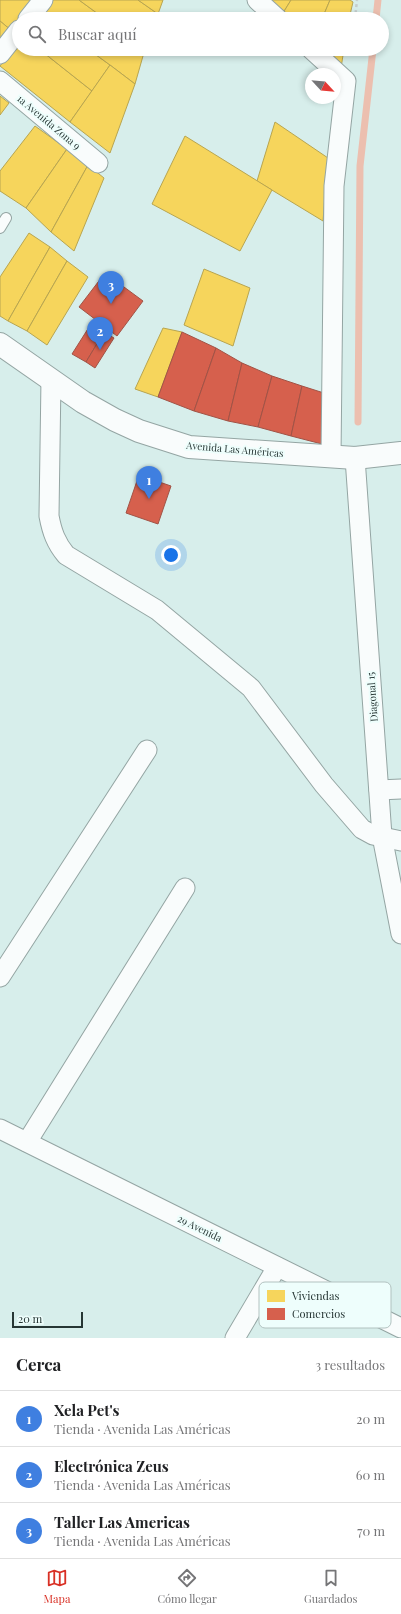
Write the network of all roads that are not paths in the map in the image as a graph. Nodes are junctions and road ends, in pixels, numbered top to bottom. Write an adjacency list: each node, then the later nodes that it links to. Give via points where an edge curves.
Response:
1 (43, 0): 3 (street)
2 (257, 0): 4 (street)
3 (34, 12)
4 (270, 12)
5 (12, 39): 6 (street)
6 (0, 54)
7 (319, 56): 15 (street, via 346,81 334,186)
8 (0, 81): 9 (street, 1a Avenida Zona 9)
9 (98, 163)
10 (6, 218): 11 (lane)
11 (0, 228)
12 (0, 344): 13 (main road, Avenida Las Américas)
13 (51, 379): 15 (main road, Avenida Las Américas, via 83,402 115,420 189,446); 20 (street, via 49,516 52,533 58,546 66,555 156,610 251,688 324,785 362,829 373,835)
14 (401, 453): 16 (main road, Avenida Las Américas)
15 (331, 456): 16 (main road, Avenida Las Américas)
16 (354, 458): 18 (street, Diagonal 15)
17 (147, 750): 24 (street)
18 (379, 790): 19 (street); 20 (street, Diagonal 15)
19 (401, 790)
20 (382, 836): 21 (street); 23 (street, Diagonal 15)
21 (401, 842)
22 (185, 888): 26 (street)
23 (401, 934)
24 (0, 977)
25 (0, 1129): 26 (street, 29 Avenida)
26 (27, 1142): 27 (street, 29 Avenida)
27 (277, 1266): 28 (street); 29 (street, 29 Avenida)
28 (267, 1282)
29 (309, 1282)
30 (259, 1296): 33 (street)
31 (391, 1323): 32 (street, 29 Avenida)
32 (401, 1328)
33 (234, 1338)

